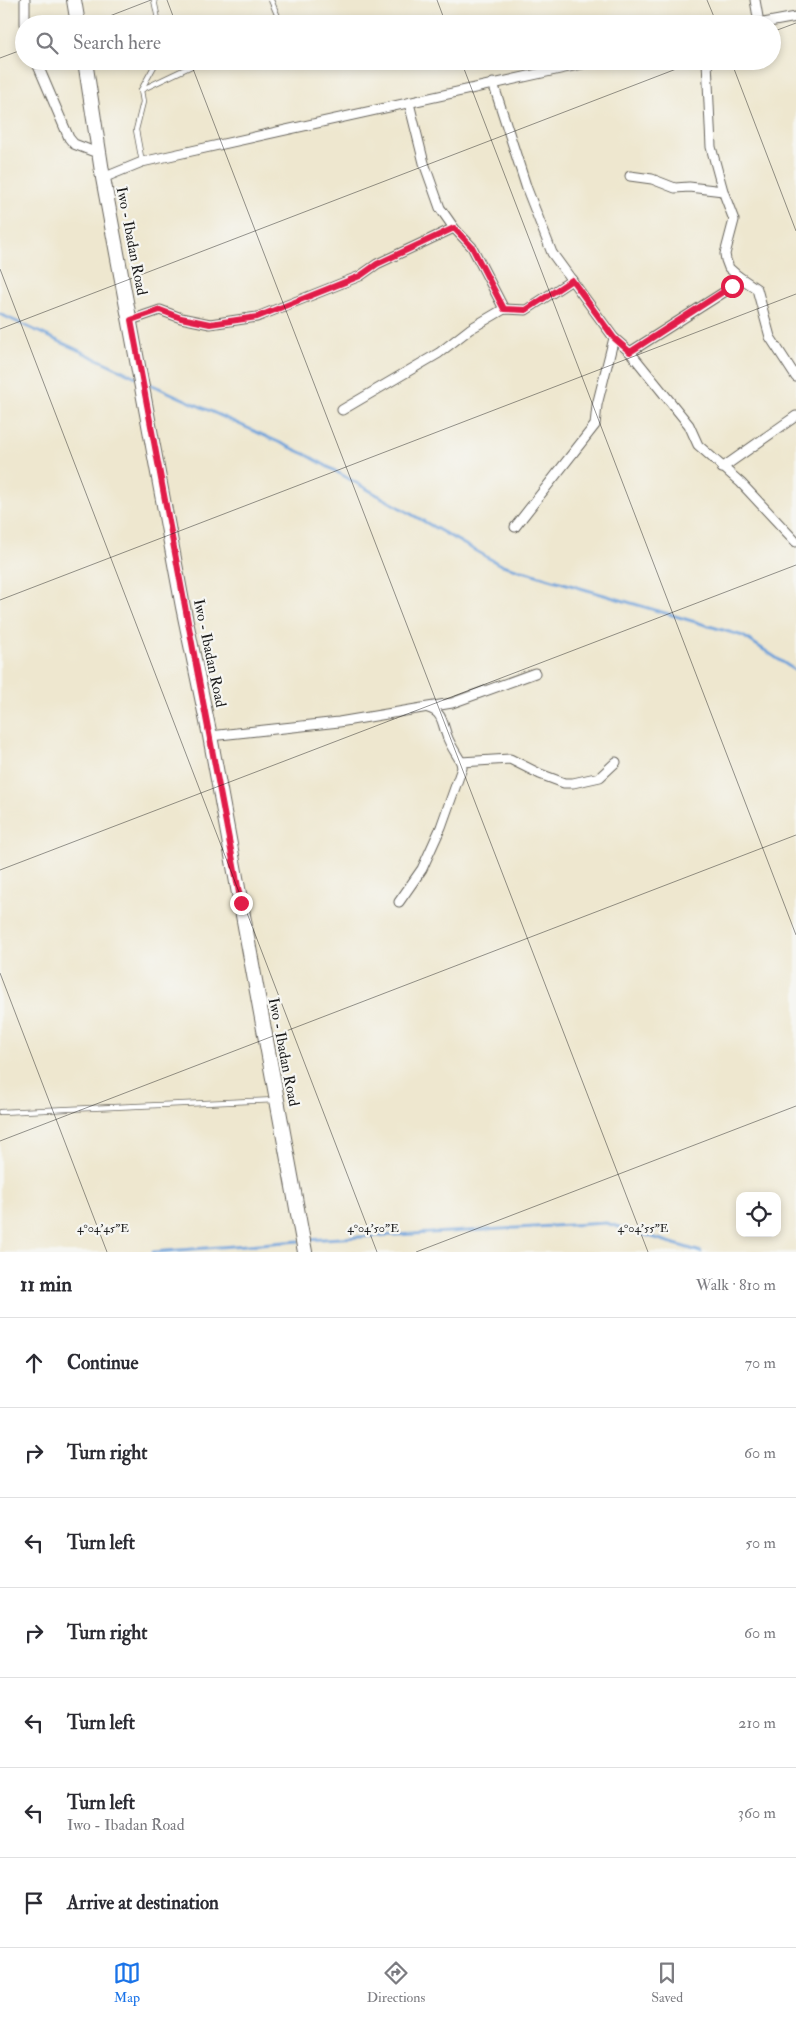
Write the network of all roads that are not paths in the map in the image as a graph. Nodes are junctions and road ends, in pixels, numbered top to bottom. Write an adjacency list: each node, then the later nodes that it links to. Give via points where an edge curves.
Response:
1 (25, 0): 6 (street)
2 (74, 0): 7 (main road)
3 (154, 0): 8 (lane)
4 (271, 0): 9 (lane)
5 (754, 0): 10 (street)
6 (25, 15)
7 (76, 15)
8 (157, 15)
9 (277, 15)
10 (756, 15)
11 (796, 17): 12 (street)
12 (781, 20)
13 (40, 70): 22 (street, via 69,138 74,144)
14 (86, 70): 22 (main road, Iwo - Ibadan Road)
15 (152, 70): 20 (lane)
16 (183, 70): 20 (lane)
17 (554, 70): 19 (street)
18 (707, 70): 26 (street, via 711,148)
19 (493, 83): 21 (street); 29 (street, via 546,239)
20 (141, 90): 23 (lane, via 143,102 136,130)
21 (408, 103): 23 (street); 27 (street, via 440,208)
22 (100, 154): 25 (main road, Iwo - Ibadan Road)
23 (142, 162): 25 (street)
24 (630, 176): 26 (street, via 652,179 675,188)
25 (102, 178): 31 (main road, Iwo - Ibadan Road)
26 (723, 191): 28 (street, via 734,220 726,260)
27 (454, 228): 30 (street, via 472,247); 31 (street, via 377,264 360,276 257,317 210,324 160,310)
28 (738, 276): 33 (street, via 732,286); 34 (street, via 757,289 770,337)
29 (572, 280): 30 (street, via 526,310); 32 (street)
30 (504, 309): 35 (street, via 439,353)
31 (131, 320): 42 (main road, Iwo - Ibadan Road)
32 (614, 338): 33 (street); 38 (street, via 596,405 595,425)
33 (630, 352): 37 (street, via 689,425 698,446)
34 (796, 377)
35 (342, 410)
36 (796, 416): 37 (street)
37 (722, 468): 39 (street, via 741,483)
38 (515, 527)
39 (796, 542)
40 (535, 673): 41 (street, via 477,696)
41 (427, 708): 42 (street); 43 (street, via 441,716)
42 (210, 736): 46 (main road, Iwo - Ibadan Road)
43 (461, 762): 44 (street, via 510,759 564,783 600,777); 45 (street, via 462,768 441,827 422,869)
44 (616, 762)
45 (400, 902)
46 (276, 1100): 47 (lane); 48 (main road, Iwo - Ibadan Road)
47 (0, 1112)
48 (305, 1252)

